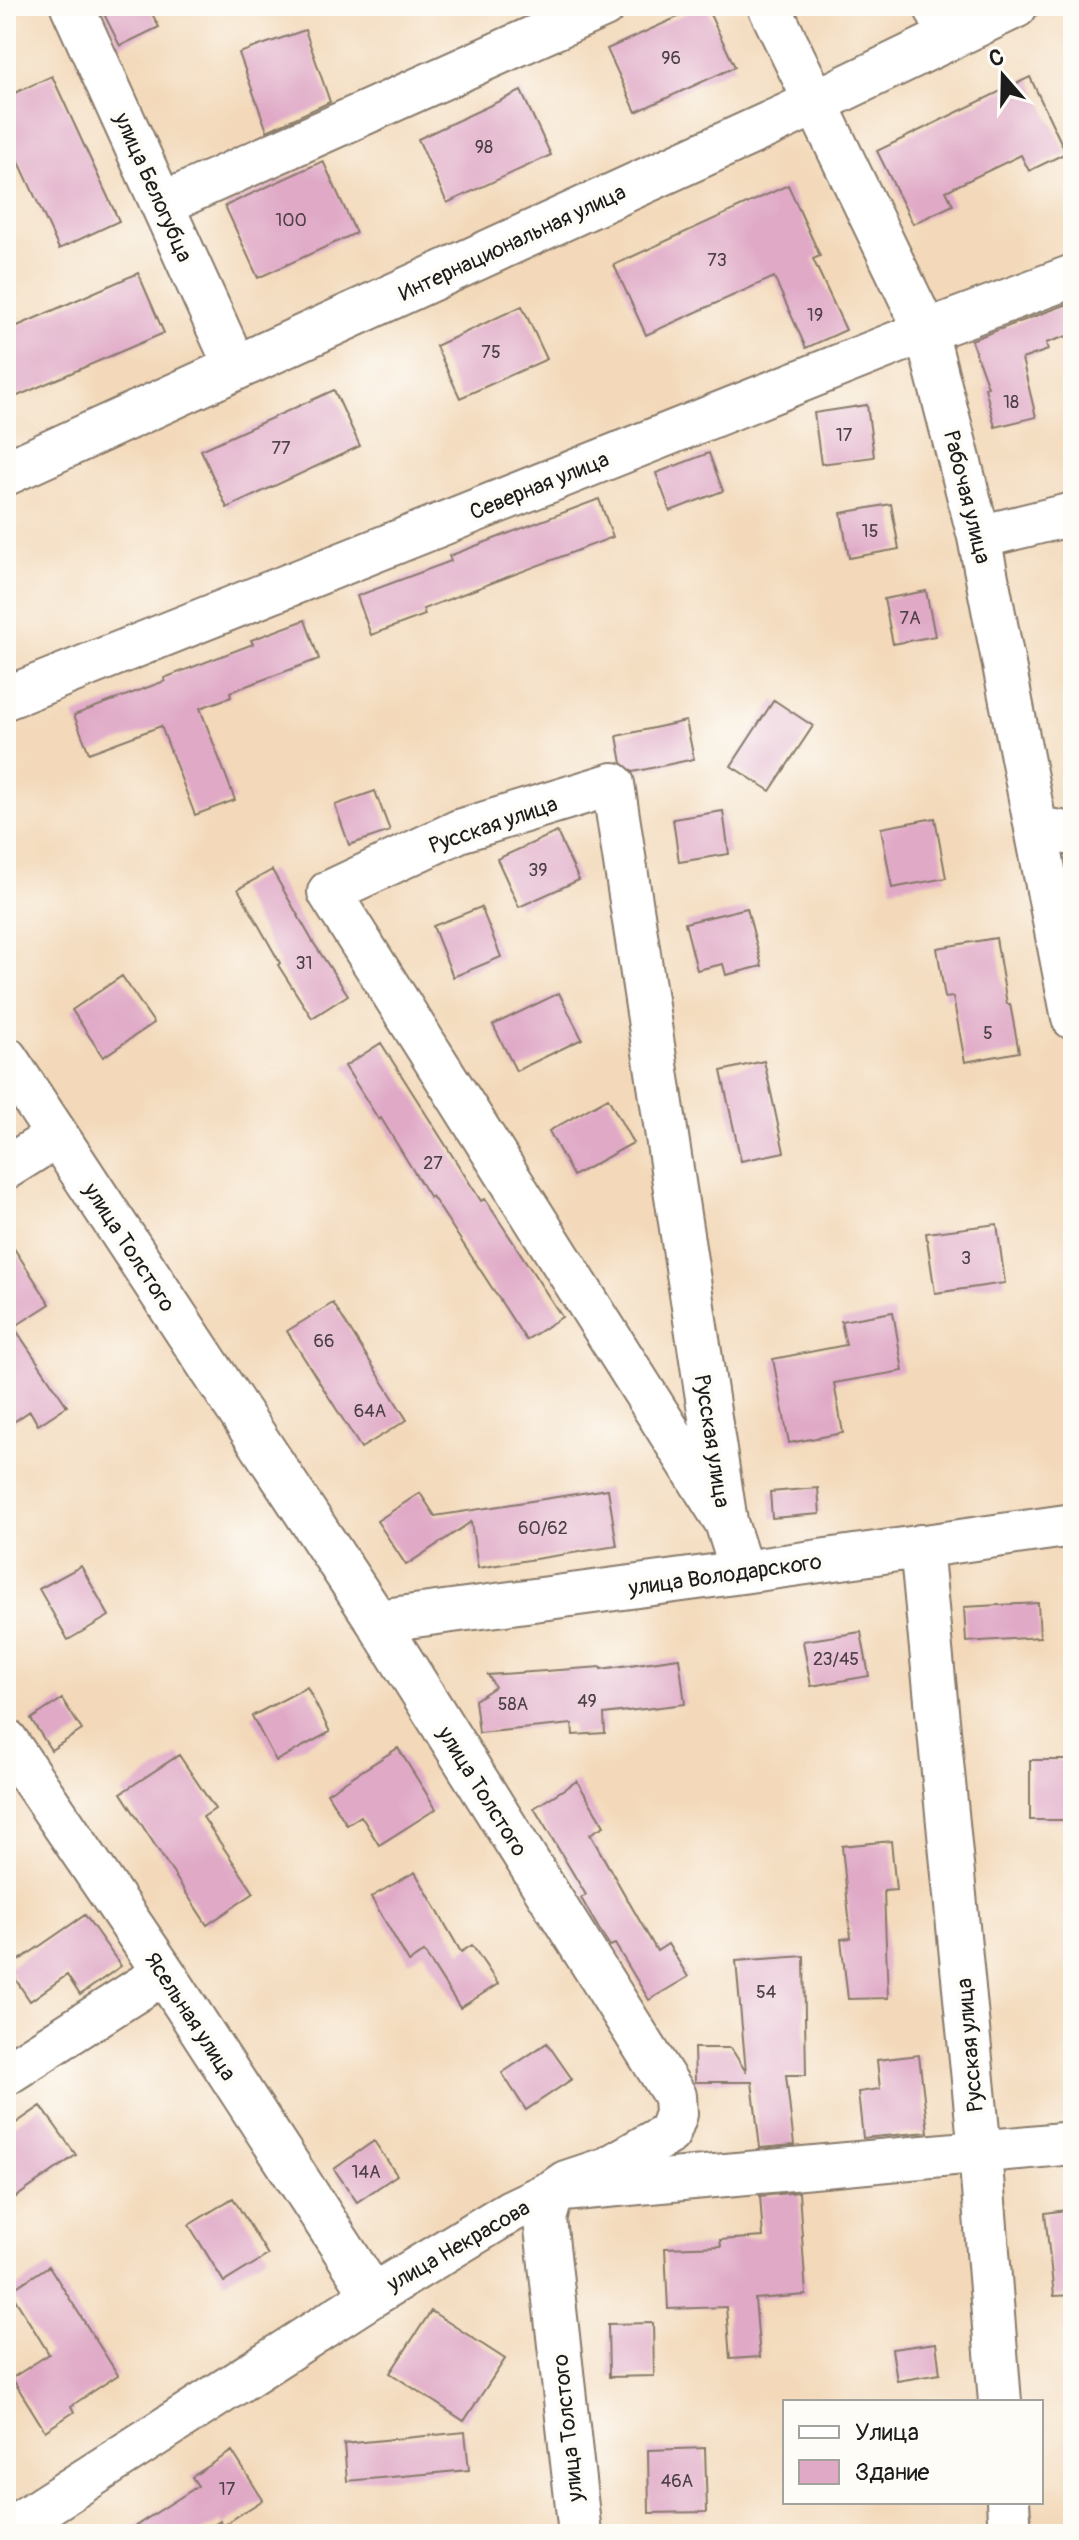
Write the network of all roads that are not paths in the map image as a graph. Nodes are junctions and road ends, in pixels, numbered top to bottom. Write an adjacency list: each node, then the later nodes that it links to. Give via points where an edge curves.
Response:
1 (72, 6): 7 (street, улица Белогубца)
2 (604, 6): 7 (street)
3 (769, 6): 6 (street, Рабочая улица)
4 (1015, 6): 5 (main road, Интернациональная улица)
5 (942, 22): 6 (main road, Интернациональная улица)
6 (815, 103): 9 (street, Рабочая улица); 10 (main road, Интернациональная улица)
7 (162, 204): 10 (street, улица Белогубца)
8 (1073, 276): 9 (street, Северная улица)
9 (926, 331): 13 (street, Рабочая улица); 14 (street, Северная улица)
10 (236, 368): 11 (main road, Интернациональная улица)
11 (6, 473)
12 (1073, 514): 13 (street)
13 (979, 537): 15 (street, Рабочая улица)
14 (6, 698)
15 (1054, 831): 16 (street, Рабочая улица)
16 (1073, 1018)
17 (6, 1058): 18 (street, улица Толстого)
18 (57, 1136): 19 (street); 24 (street, улица Толстого)
19 (6, 1168)
20 (726, 1522): 20 (street, Русская улица, via 329,892 459,831 613,784); 23 (street, Русская улица)
21 (1073, 1525): 22 (street, улица Володарского)
22 (921, 1546): 23 (street, улица Володарского); 29 (street, Русская улица)
23 (742, 1572): 24 (street, улица Володарского)
24 (377, 1621): 30 (street, улица Толстого, via 675,2096 669,2133 608,2168)
25 (6, 1740): 26 (street, Ясельная улица)
26 (164, 1973): 27 (street); 31 (street, Ясельная улица)
27 (6, 2074)
28 (1073, 2143): 29 (street, улица Некрасова)
29 (980, 2152): 30 (street, улица Некрасова); 32 (street, Русская улица)
30 (553, 2191): 31 (street, улица Некрасова); 35 (street, улица Толстого, via 545,2219)
31 (373, 2295): 34 (street, улица Некрасова)
32 (1000, 2400)
33 (1008, 2504): 36 (street)
34 (6, 2531)
35 (580, 2534)
36 (1010, 2534)

